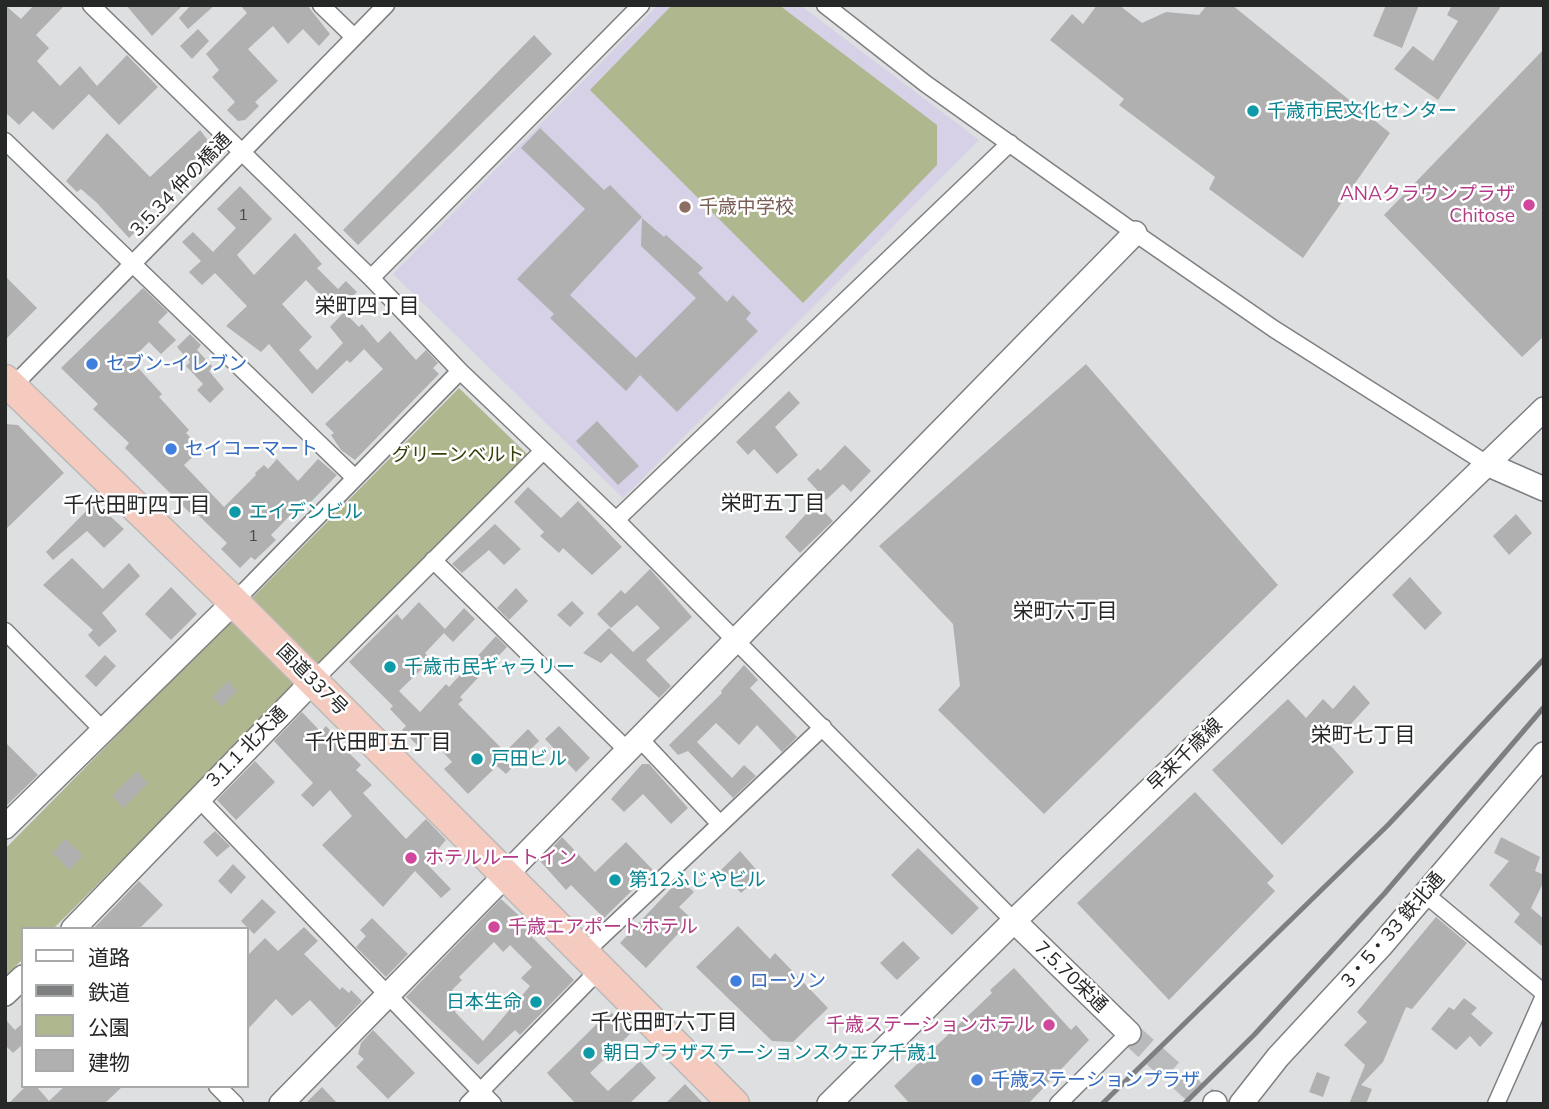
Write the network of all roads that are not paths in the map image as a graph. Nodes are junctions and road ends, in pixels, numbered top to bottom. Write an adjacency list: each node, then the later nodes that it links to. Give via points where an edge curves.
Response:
1 (91, 5): 9 (street)
2 (321, 5): 6 (street)
3 (386, 5): 6 (street, 3.5.34 仲の橋通)
4 (641, 5): 12 (street)
5 (825, 5): 8 (street)
6 (354, 37): 9 (street, 3.5.34 仲の橋通)
7 (5, 141): 11 (street)
8 (1010, 143): 10 (street); 20 (street)
9 (241, 152): 11 (street, 3.5.34 仲の橋通); 12 (street)
10 (1135, 233): 17 (street, via 1274,329); 24 (street)
11 (132, 266): 14 (street, 3.5.34 仲の橋通); 18 (street)
12 (371, 278): 13 (street)
13 (460, 370): 16 (street); 18 (street)
14 (8, 387): 22 (highway, 国道337号)
15 (1544, 410): 17 (street, 早来千歳線)
16 (543, 451): 20 (street); 21 (street, 3.1.1 北大通)
17 (1487, 464): 19 (street); 35 (street, 早来千歳線)
18 (355, 478): 22 (street)
19 (1544, 489)
20 (616, 520): 24 (street)
21 (433, 560): 25 (street, 3.1.1 北大通); 28 (street)
22 (234, 602): 25 (highway, 国道337号); 27 (street)
23 (5, 631): 27 (street)
24 (736, 640): 26 (street); 28 (street)
25 (313, 681): 30 (street, 3.1.1 北大通); 33 (highway, 国道337号)
26 (823, 727): 31 (street); 35 (street)
27 (104, 731): 32 (street)
28 (633, 744): 31 (street); 33 (street)
29 (1544, 754): 34 (street, 3・5・33 鉄北通)
30 (197, 797): 36 (street, 3.1.1 北大通); 40 (street)
31 (720, 824): 37 (street)
32 (5, 827)
33 (506, 874): 37 (highway, 国道337号); 40 (street)
34 (1425, 894): 41 (street); 52 (street, 3・5・33 鉄北通)
35 (1014, 920): 42 (street, 7.5.70栄通); 50 (street, 早来千歳線)
36 (75, 927)
37 (592, 961): 44 (street); 49 (highway, 国道337号)
38 (21, 979): 39 (street)
39 (5, 994)
40 (388, 995): 44 (street); 46 (street)
41 (1544, 995): 53 (street)
42 (1129, 1033): 51 (street)
43 (219, 1088): 45 (street)
44 (480, 1090): 47 (street); 48 (street)
45 (235, 1104)
46 (281, 1104)
47 (468, 1104)
48 (493, 1104)
49 (734, 1104)
50 (829, 1104)
51 (1058, 1104)
52 (1241, 1104)
53 (1496, 1104)

